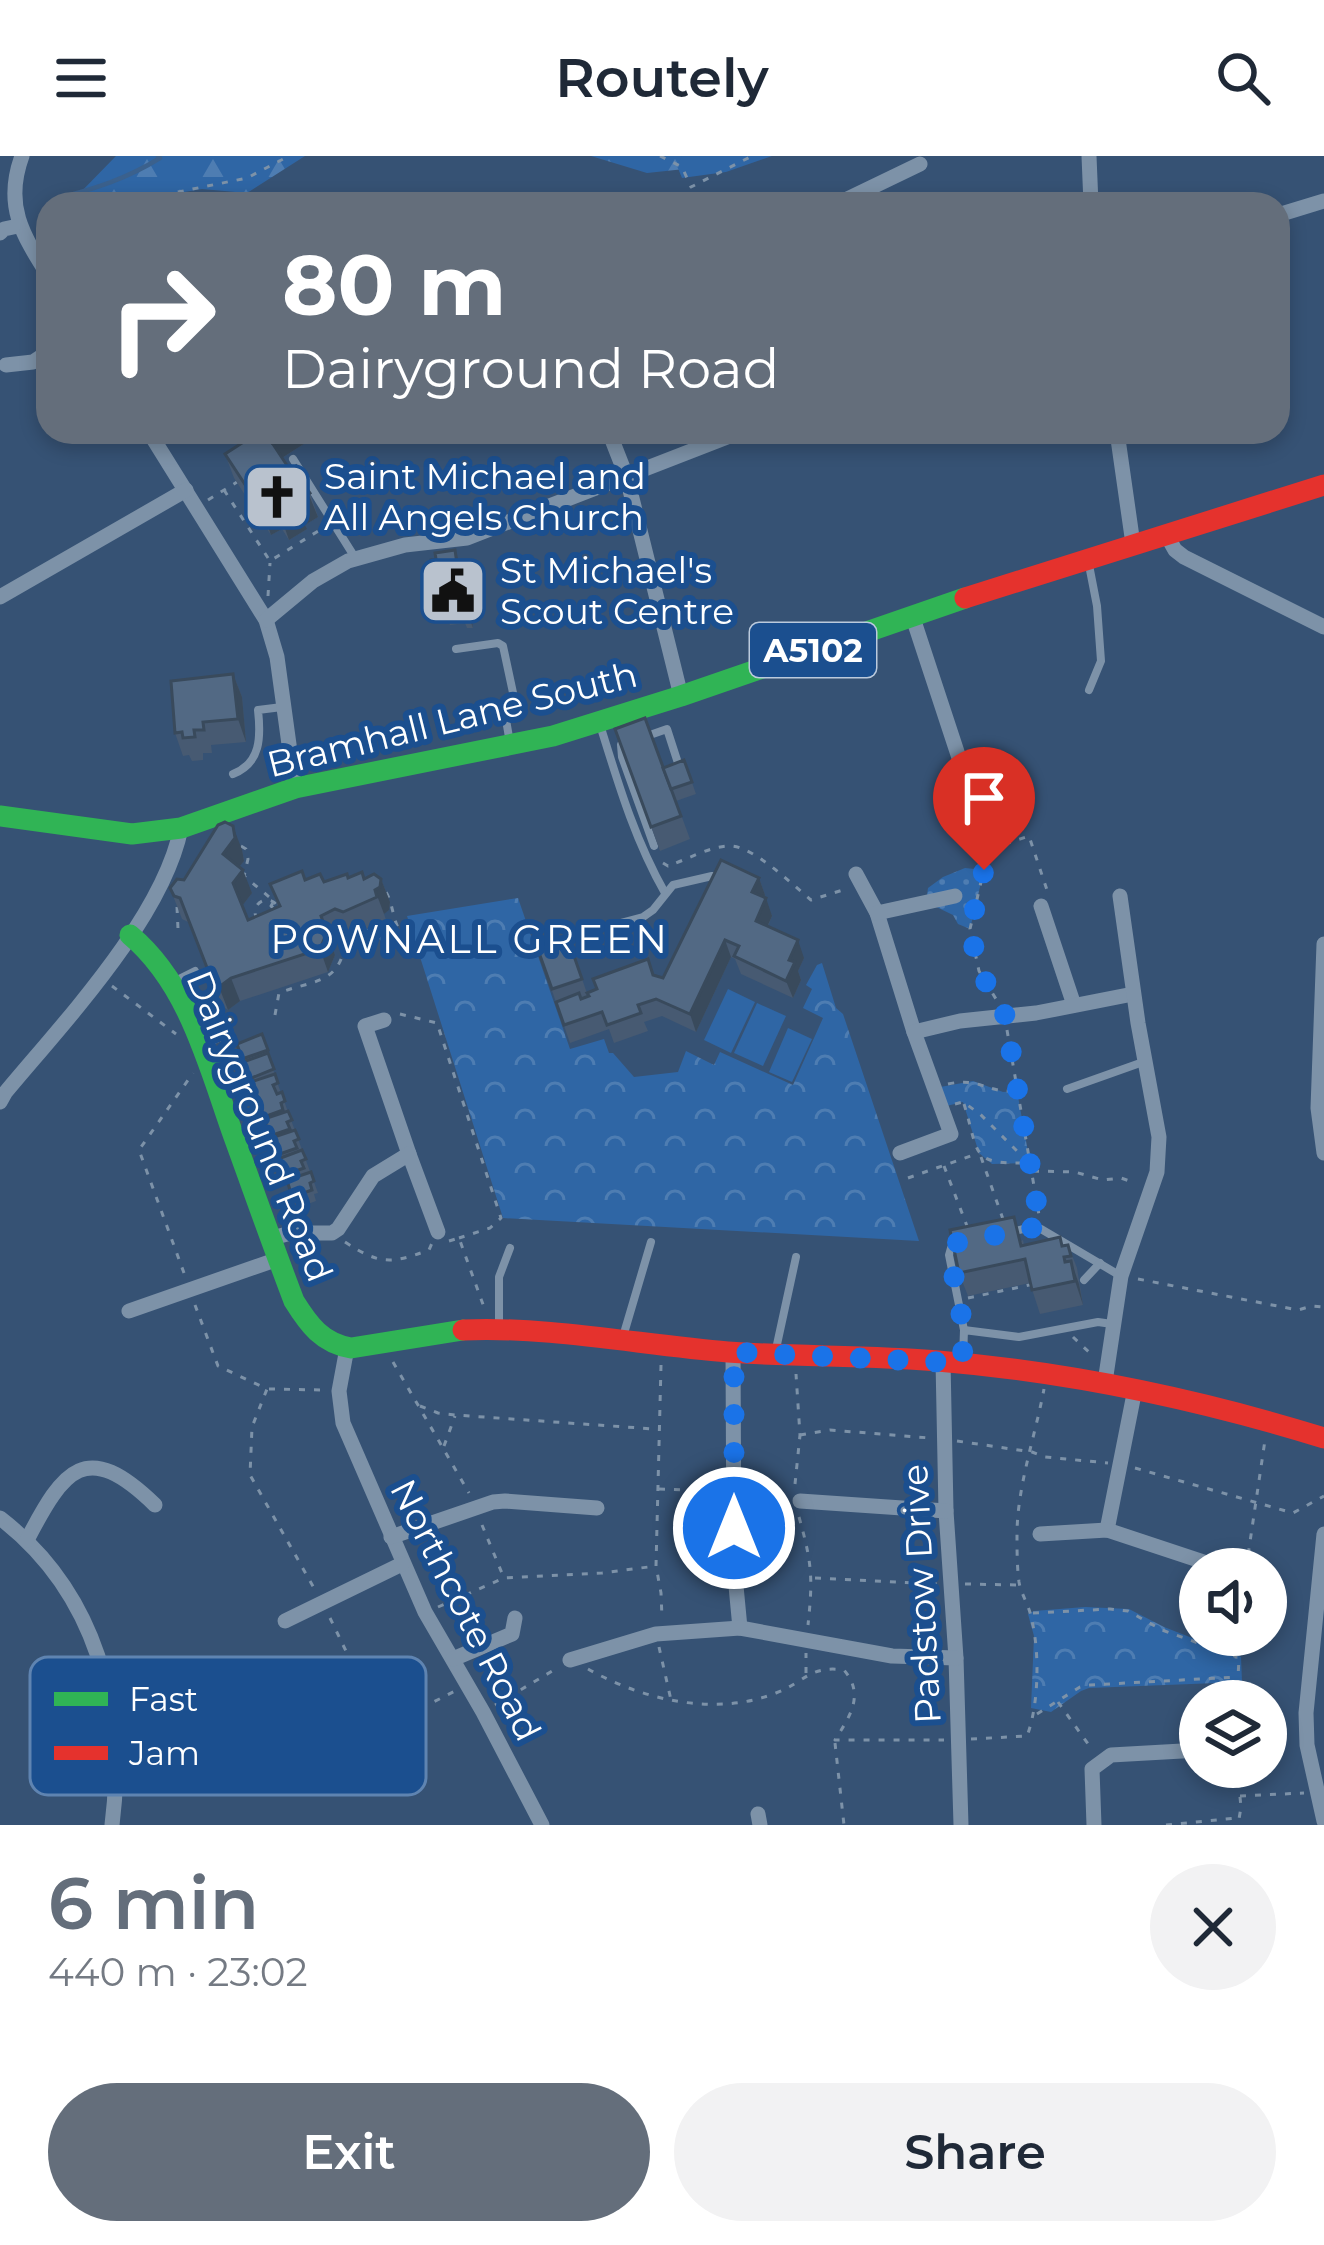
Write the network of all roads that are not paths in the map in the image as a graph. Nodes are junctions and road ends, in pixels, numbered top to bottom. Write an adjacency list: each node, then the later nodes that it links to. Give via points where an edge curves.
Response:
1 (22, 156): 8 (street, via 14,176)
2 (1089, 156): 5 (street)
3 (920, 164): 4 (street)
4 (862, 192)
5 (1090, 192)
6 (1324, 201): 7 (street)
7 (1290, 211)
8 (18, 226): 9 (street); 10 (street)
9 (0, 233)
10 (36, 255)
11 (36, 360): 12 (street)
12 (6, 365)
13 (157, 444): 20 (street)
14 (614, 444): 18 (street)
15 (711, 444): 18 (street)
16 (1119, 444): 22 (street)
17 (293, 459): 23 (lane)
18 (627, 478): 23 (street, via 467,538); 31 (street)
19 (1324, 485): 21 (street, Bramhall Lane South / A5102)
20 (186, 490): 25 (street); 27 (street)
21 (1166, 534): 22 (street, Bramhall Lane South / A5102); 28 (street, via 1184,556)
22 (1133, 544): 24 (street, Bramhall Lane South / A5102)
23 (355, 558): 27 (street)
24 (1088, 558): 26 (street, Bramhall Lane South / A5102); 30 (lane, via 1101,661)
25 (0, 597)
26 (912, 615): 31 (street, Bramhall Lane South / A5102); 44 (street)
27 (266, 620): 33 (street)
28 (1324, 627)
29 (456, 649): 36 (lane, via 503,646 514,702 505,714)
30 (1089, 690)
31 (681, 696): 32 (street, Bramhall Lane South / A5102)
32 (647, 706): 34 (street, Bramhall Lane South / A5102); 35 (lane)
33 (284, 707): 39 (lane, via 258,710 258,750); 40 (street)
34 (605, 719): 36 (street, Bramhall Lane South / A5102); 37 (lane); 47 (lane, via 626,812)
35 (656, 733): 37 (lane); 38 (lane, via 667,729)
36 (510, 744): 40 (street, Bramhall Lane South / A5102)
37 (621, 745): 43 (lane)
38 (678, 763)
39 (233, 774)
40 (295, 788): 42 (street, Bramhall Lane South / A5102)
41 (0, 816): 42 (street, Bramhall Lane South / A5102, via 132,834)
42 (181, 827): 53 (street, via 165,877)
43 (654, 845)
44 (989, 848)
45 (712, 876): 47 (lane)
46 (860, 878): 51 (street)
47 (665, 893): 52 (lane, via 643,917)
48 (955, 896): 51 (street)
49 (1120, 896): 57 (street)
50 (1041, 907): 58 (street)
51 (878, 913): 60 (street)
52 (609, 926)
53 (130, 934): 56 (street, Dairyground Road); 65 (street)
54 (1324, 944): 67 (street)
55 (195, 971): 56 (lane)
56 (171, 983): 62 (street, Dairyground Road)
57 (1133, 994): 58 (street); 63 (street)
58 (1074, 1005): 60 (street)
59 (384, 1020): 68 (street, via 365,1026)
60 (914, 1032): 66 (street, via 951,1134)
61 (223, 1036): 62 (lane)
62 (203, 1051): 73 (street, Dairyground Road)
63 (1145, 1062): 64 (lane); 77 (street, via 1157,1172)
64 (1067, 1089)
65 (0, 1102)
66 (899, 1153)
67 (1324, 1153)
68 (409, 1154): 69 (street); 73 (street, via 373,1176 332,1233 291,1233)
69 (438, 1232)
70 (1008, 1232): 76 (lane, via 1041,1229)
71 (972, 1239): 82 (lane, via 955,1243 950,1255)
72 (651, 1242): 83 (lane)
73 (275, 1248): 79 (street); 84 (street, Dairyground Road, via 310,1328)
74 (511, 1248): 81 (lane)
75 (796, 1257): 86 (lane)
76 (1100, 1263): 77 (lane); 78 (lane)
77 (1121, 1276): 80 (street)
78 (1084, 1280)
79 (129, 1311)
80 (1113, 1324): 82 (lane, via 1019,1337); 88 (street)
81 (495, 1329): 83 (street); 84 (street)
82 (964, 1330): 87 (lane)
83 (622, 1341): 85 (street)
84 (347, 1348): 99 (street, Northcote Road, via 343,1423)
85 (734, 1352): 86 (street); 105 (street)
86 (775, 1354): 87 (street)
87 (953, 1362): 88 (street); 94 (street, Padstow Drive)
88 (1106, 1375): 89 (street)
89 (1135, 1389): 90 (street); 96 (street)
90 (1324, 1438)
91 (800, 1501): 94 (street)
92 (155, 1505): 100 (street, via 130,1481 85,1468 52,1493)
93 (597, 1508): 99 (street, via 506,1501)
94 (946, 1511): 107 (street, Padstow Drive)
95 (0, 1518): 100 (street)
96 (1107, 1530): 97 (street); 101 (street)
97 (1040, 1534)
98 (1324, 1534): 112 (street, via 1306,1713)
99 (391, 1537): 102 (street, Northcote Road)
100 (27, 1540): 106 (street, via 89,1629)
101 (1179, 1554)
102 (403, 1564): 104 (street); 108 (street, Northcote Road)
103 (514, 1618): 108 (street, via 512,1634)
104 (285, 1621)
105 (740, 1628): 107 (street, via 892,1656); 109 (street, via 659,1634)
106 (98, 1657)
107 (956, 1658): 115 (street, Padstow Drive)
108 (453, 1659): 114 (street, Northcote Road)
109 (571, 1660)
110 (1179, 1751): 116 (street, via 1111,1755 1092,1769)
111 (114, 1795): 113 (street)
112 (1324, 1821)
113 (112, 1825)
114 (542, 1825)
115 (961, 1825)
116 (1094, 1825)

